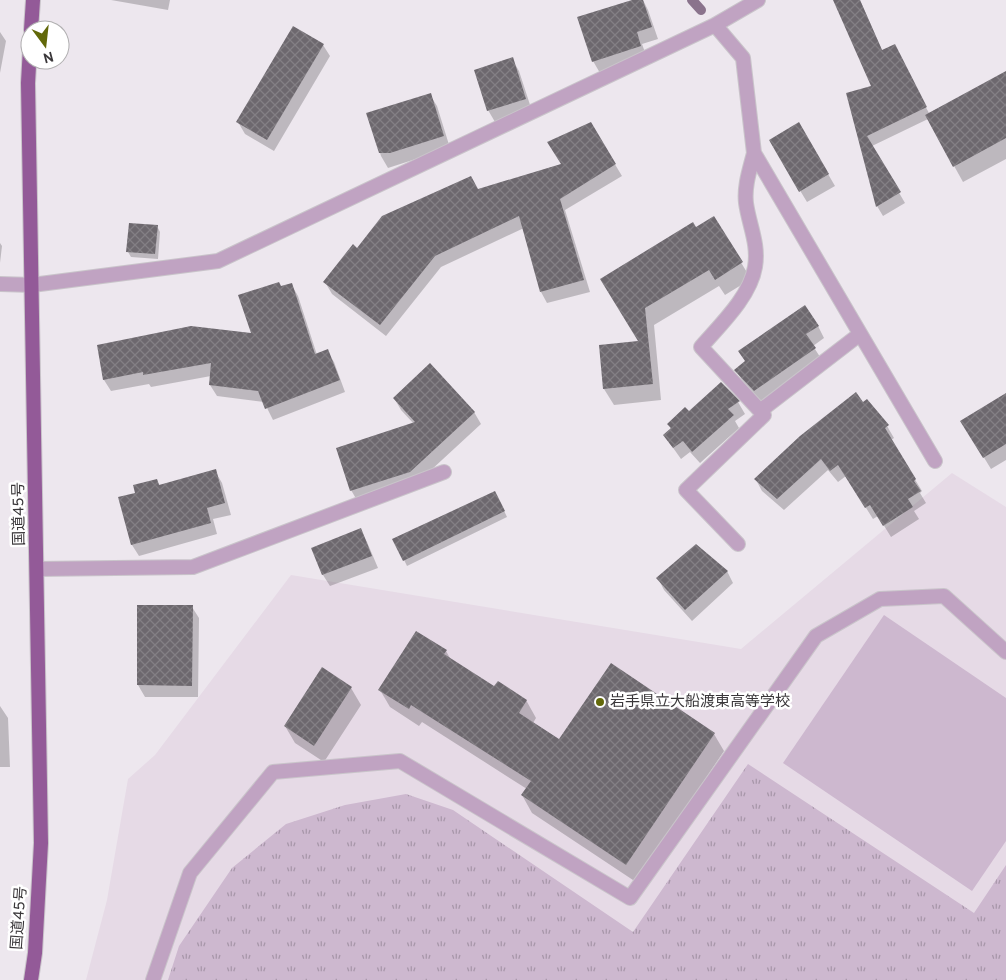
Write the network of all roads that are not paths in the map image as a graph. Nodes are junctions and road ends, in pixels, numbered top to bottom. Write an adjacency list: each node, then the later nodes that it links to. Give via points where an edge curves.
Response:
1 (33, 0): 3 (highway)
2 (758, 0): 4 (street)
3 (32, 20)
4 (715, 25): 6 (street, via 743,58); 8 (street, via 218,261)
5 (29, 70): 8 (highway, 国道45号)
6 (754, 153): 9 (street); 10 (street, via 745,192 756,240 755,268 743,298 701,347)
7 (0, 284): 8 (street)
8 (32, 285): 14 (highway, 国道45号)
9 (860, 334): 10 (street); 11 (street)
10 (760, 411): 13 (street, via 764,415 686,490)
11 (935, 461)
12 (444, 472): 14 (street, via 193,567)
13 (738, 544)
14 (37, 569): 16 (highway, 国道45号, via 41,843)
15 (1006, 652): 17 (street, via 944,596 880,599 816,636 630,898 400,761 273,772 190,873)
16 (31, 980)
17 (152, 980)

